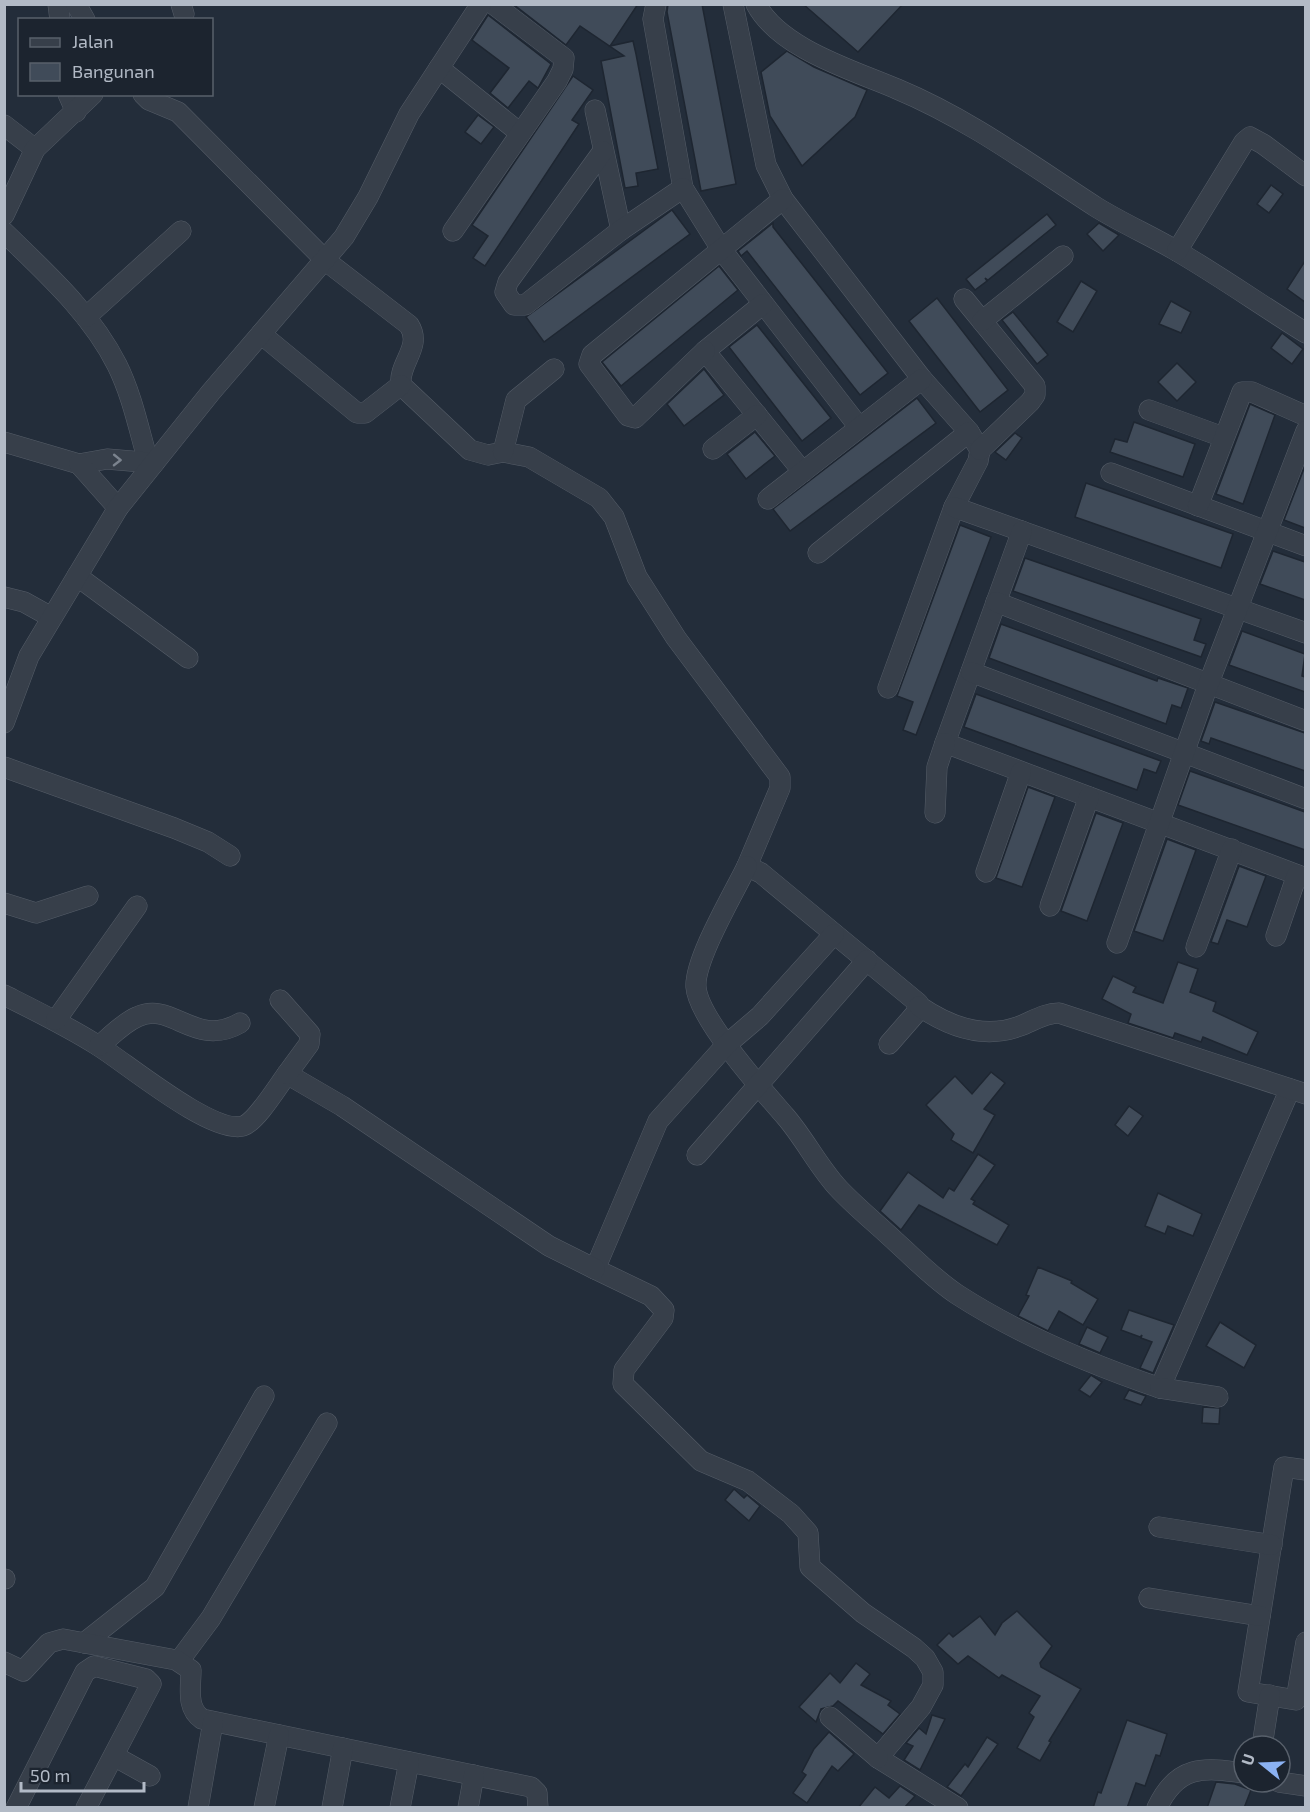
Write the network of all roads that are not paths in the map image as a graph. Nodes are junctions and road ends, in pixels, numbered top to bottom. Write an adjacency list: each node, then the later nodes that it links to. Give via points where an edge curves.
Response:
1 (76, 4): 7 (street)
2 (481, 4): 8 (street)
3 (493, 4): 14 (street, via 564,58 560,75)
4 (656, 4): 18 (street, via 653,19)
5 (733, 4): 19 (street, via 766,165)
6 (756, 4): 26 (street, via 764,17 791,39 833,63 968,123 1099,208)
7 (84, 18)
8 (439, 68): 14 (street); 28 (street, via 410,114 357,219)
9 (88, 96): 11 (street)
10 (145, 96): 28 (street, via 178,112)
11 (72, 103): 15 (street)
12 (595, 110): 16 (street)
13 (4, 125): 15 (street)
14 (520, 133): 23 (street)
15 (35, 149): 20 (street)
16 (603, 151): 21 (street); 21 (street, via 508,282 506,295 517,307 525,305)
17 (1305, 176): 26 (street, via 1250,137)
18 (683, 188): 21 (street); 25 (street)
19 (783, 199): 25 (street); 37 (street)
20 (4, 215)
21 (621, 230)
22 (181, 231): 31 (street)
23 (453, 231)
24 (4, 232): 31 (street)
25 (721, 249): 30 (street); 35 (street, via 592,355 589,364 628,416 635,418)
26 (1177, 251): 33 (street)
27 (1063, 256): 32 (street)
28 (326, 261): 34 (street); 38 (street, via 410,327 413,345 401,372)
29 (964, 299): 32 (street)
30 (763, 304): 35 (street); 42 (street)
31 (86, 317): 50 (street, via 118,368)
32 (982, 321): 48 (street, via 1035,386 1035,395)
33 (1305, 333)
34 (261, 334): 38 (street, via 357,413 365,413); 50 (street)
35 (705, 351): 40 (street)
36 (554, 369): 49 (street, via 516,400)
37 (922, 379): 42 (street); 43 (street)
38 (401, 385): 49 (street, via 470,450 488,455)
39 (1149, 410): 45 (street)
40 (757, 415): 47 (street); 52 (street)
41 (1305, 416): 45 (street, via 1244,391 1238,396)
42 (859, 427): 52 (street)
43 (969, 432): 48 (street); 61 (street)
44 (1305, 432): 59 (street)
45 (1223, 437): 55 (street)
46 (4, 442): 51 (street)
47 (713, 449)
48 (980, 450): 56 (street)
49 (504, 452): 84 (street, via 540,462 608,507 637,577 676,638 780,777 780,788)
50 (151, 462): 51 (street, one-way to 50, via 107,459); 57 (street)
51 (79, 464): 57 (street)
52 (803, 472): 54 (street)
53 (1112, 473): 55 (street)
54 (768, 499)
55 (1198, 506): 59 (street)
56 (954, 507): 58 (street); 71 (street)
57 (118, 508): 62 (street)
58 (1022, 531): 64 (street); 65 (street)
59 (1267, 532): 60 (street); 65 (street)
60 (1305, 546)
61 (818, 553)
62 (77, 576): 66 (street); 68 (street)
63 (4, 597): 66 (street, via 24,602)
64 (996, 602): 69 (street); 70 (street)
65 (1238, 608): 67 (street); 70 (street)
66 (51, 617): 73 (street, via 18,682)
67 (1305, 633)
68 (188, 658)
69 (971, 672): 74 (street); 75 (street)
70 (1208, 685): 72 (street); 75 (street)
71 (888, 688)
72 (1305, 721)
73 (4, 723)
74 (945, 743): 77 (street); 80 (street, via 937,767)
75 (1183, 753): 79 (street); 81 (street)
76 (4, 767): 83 (street, via 174,828)
77 (1021, 772): 78 (street); 85 (street)
78 (1089, 796): 81 (street); 90 (street)
79 (1305, 799)
80 (935, 813)
81 (1158, 822): 82 (street); 93 (street)
82 (1232, 849): 86 (street); 94 (street)
83 (230, 856)
84 (747, 866): 91 (street, via 761,873); 101 (street, via 695,980 701,1005)
85 (986, 872)
86 (1301, 876): 92 (street)
87 (88, 896): 88 (street, via 36,913)
88 (4, 903)
89 (137, 906): 99 (street)
90 (1050, 906)
91 (834, 934): 95 (street); 101 (street, via 760,1016)
92 (1276, 936)
93 (1117, 943)
94 (1196, 947)
95 (867, 960): 98 (street, via 913,997); 105 (street)
96 (4, 995): 99 (street)
97 (280, 1000): 104 (street, via 310,1034 309,1044)
98 (918, 1006): 102 (street); 106 (street, via 939,1020 968,1031 1014,1028 1059,1013)
99 (56, 1020): 103 (street)
100 (240, 1023): 103 (street, via 211,1032 148,1013 131,1020)
101 (726, 1044): 105 (street); 108 (street, via 658,1121)
102 (889, 1044)
103 (99, 1046): 104 (street, via 174,1099 236,1127 249,1124)
104 (287, 1074): 108 (street, via 342,1106 549,1246)
105 (756, 1085): 107 (street); 109 (street, via 805,1141 838,1188 921,1266 957,1294 1011,1326 1113,1372)
106 (1298, 1091): 109 (street)
107 (697, 1155)
108 (595, 1269): 129 (street, via 651,1296 664,1310 663,1318 624,1370 623,1384 701,1461 748,1481 791,1514 808,1533 810,1567 863,1613 914,1648 930,1665 933,1685 921,1707)
109 (1160, 1388): 111 (street)
110 (264, 1396): 119 (street, via 155,1587)
111 (1218, 1397)
112 (327, 1423): 120 (street, via 211,1618)
113 (1305, 1470): 115 (street, via 1284,1467)
114 (1159, 1527): 115 (street)
115 (1272, 1545): 117 (street)
116 (1149, 1598): 117 (street)
117 (1260, 1616): 122 (street, via 1248,1692)
118 (1305, 1642): 122 (street, via 1296,1700)
119 (84, 1643): 120 (street); 121 (street, via 63,1639 49,1643 23,1671)
120 (179, 1661): 124 (street, via 191,1670 190,1703 194,1713)
121 (4, 1662)
122 (1270, 1695): 125 (street)
123 (830, 1717): 129 (street)
124 (213, 1722): 126 (street); 136 (street)
125 (1264, 1734)
126 (279, 1735): 127 (street); 137 (street)
127 (343, 1748): 130 (street); 138 (street)
128 (114, 1756): 133 (street); 134 (street, via 151,1684 147,1679 94,1666 85,1672); 135 (street)
129 (878, 1758): 142 (street)
130 (409, 1762): 132 (street); 139 (street)
131 (1232, 1772): 143 (street, via 1197,1769 1173,1784)
132 (474, 1775): 140 (street); 141 (street, via 531,1787 537,1793)
133 (150, 1776)
134 (16, 1808)
135 (86, 1808)
136 (198, 1808)
137 (264, 1808)
138 (332, 1808)
139 (400, 1808)
140 (468, 1808)
141 (538, 1808)
142 (958, 1808)
143 (1157, 1808)

